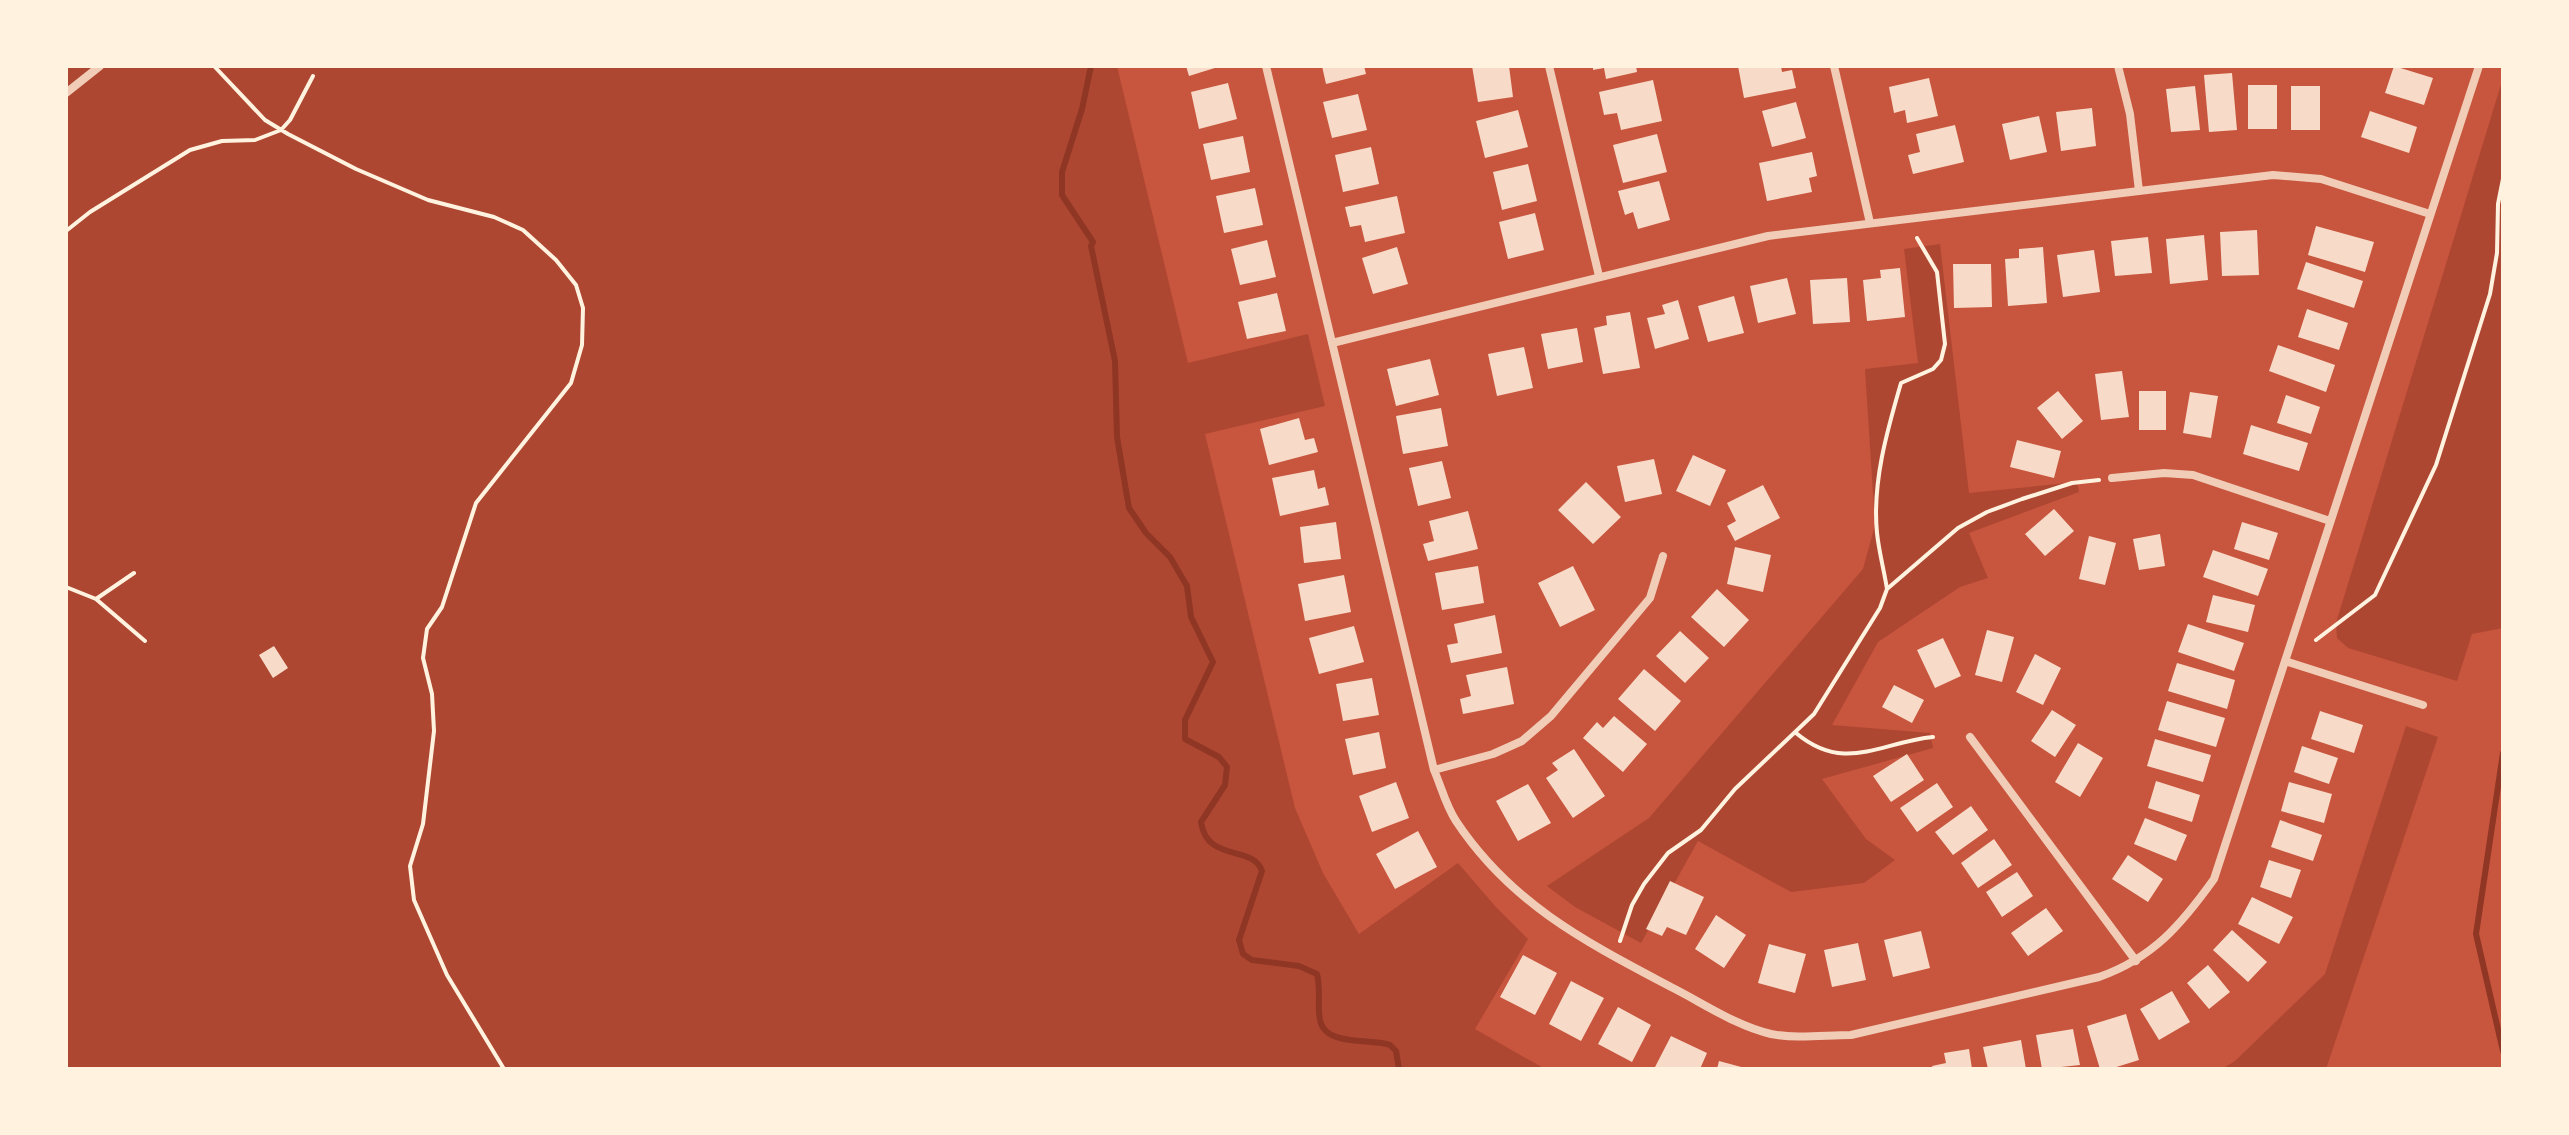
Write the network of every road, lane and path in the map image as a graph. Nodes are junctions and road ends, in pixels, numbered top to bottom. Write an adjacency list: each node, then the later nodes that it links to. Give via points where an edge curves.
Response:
1 (100, 66): 9 (street)
2 (214, 66): 10 (path)
3 (1266, 66): 18 (street)
4 (1549, 66): 17 (street)
5 (1834, 66): 14 (street)
6 (2118, 66): 12 (street)
7 (2479, 66): 13 (street)
8 (313, 76): 10 (path)
9 (66, 93)
10 (281, 130): 15 (path, via 255,140 222,141 190,150); 36 (path, via 428,200 523,230 576,285 583,308 582,345 571,383 476,503 442,607 427,629 423,658 434,731 423,824 410,866 414,900 447,975)
11 (2503, 179): 26 (path, via 2490,294 2436,465 2375,595)
12 (2139, 191): 13 (street, via 2273,175 2321,179); 14 (street)
13 (2430, 214): 20 (street)
14 (1870, 223): 17 (street, via 1768,236)
15 (66, 231)
16 (1917, 238): 24 (path, via 1937,272 1945,344 1933,369 1901,383 1885,438 1877,530)
17 (1599, 276): 18 (street)
18 (1332, 343): 33 (street)
19 (2112, 478): 20 (street, via 2193,475); 24 (path, via 2072,483 1987,512 1958,528)
20 (2330, 521): 28 (street)
21 (1663, 556): 33 (street, via 1650,598 1551,716 1522,741)
22 (134, 573): 25 (path)
23 (66, 587): 25 (path)
24 (1887, 589): 30 (path, via 1814,714)
25 (96, 599): 27 (path)
26 (2316, 640)
27 (145, 641)
28 (2285, 661): 29 (street); 35 (street, via 2214,879 2190,913)
29 (2423, 705)
30 (1796, 733): 31 (path, via 1833,753 1849,755); 34 (path, via 1735,789 1701,830 1668,853 1632,905)
31 (1933, 737)
32 (1970, 737): 35 (street)
33 (1434, 770): 35 (street, via 1454,818 1525,901 1612,956 1772,1034 1851,1035 2099,977)
34 (1620, 941)
35 (2136, 961)
36 (504, 1069)

